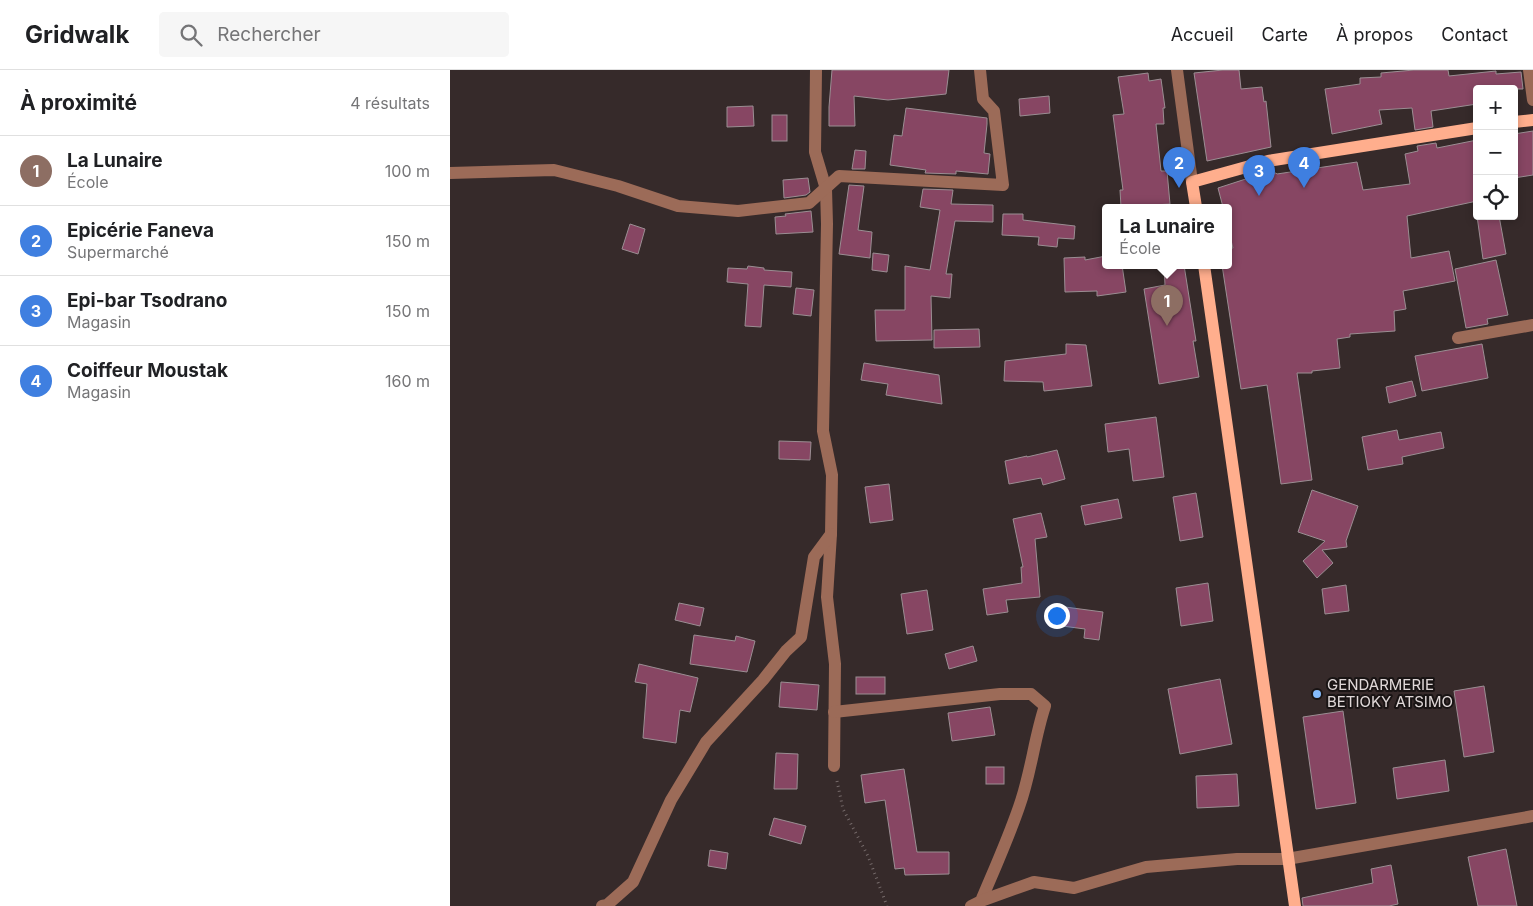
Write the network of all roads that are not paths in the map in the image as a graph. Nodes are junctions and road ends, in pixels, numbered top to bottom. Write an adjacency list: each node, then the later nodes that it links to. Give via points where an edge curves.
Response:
1 (816, 70): 11 (street, via 815,152)
2 (980, 70): 11 (street, via 983,99 994,111 1003,185 839,176)
3 (1177, 70): 10 (street)
4 (1529, 70): 5 (street)
5 (1533, 100)
6 (1533, 120): 7 (main road)
7 (1518, 122)
8 (1473, 129): 10 (main road, via 1268,161)
9 (450, 173): 11 (street, via 554,170 678,206 738,210 809,203)
10 (1192, 182): 12 (main road)
11 (826, 189): 16 (street, via 823,431 832,474)
12 (1196, 204)
13 (1205, 269): 20 (main road)
14 (1533, 325): 15 (street)
15 (1458, 338)
16 (831, 534): 17 (street, via 827,597 834,664); 22 (street, via 814,557 801,637 706,742 671,800 633,882)
17 (834, 712): 18 (street); 21 (street, via 1000,694 1030,694 1045,706 1019,808)
18 (834, 766)
19 (1533, 816): 20 (street)
20 (1287, 859): 21 (street, via 1237,859 1146,867 1074,888 1034,882); 23 (main road)
21 (976, 903)
22 (602, 906)
23 (1295, 906)

